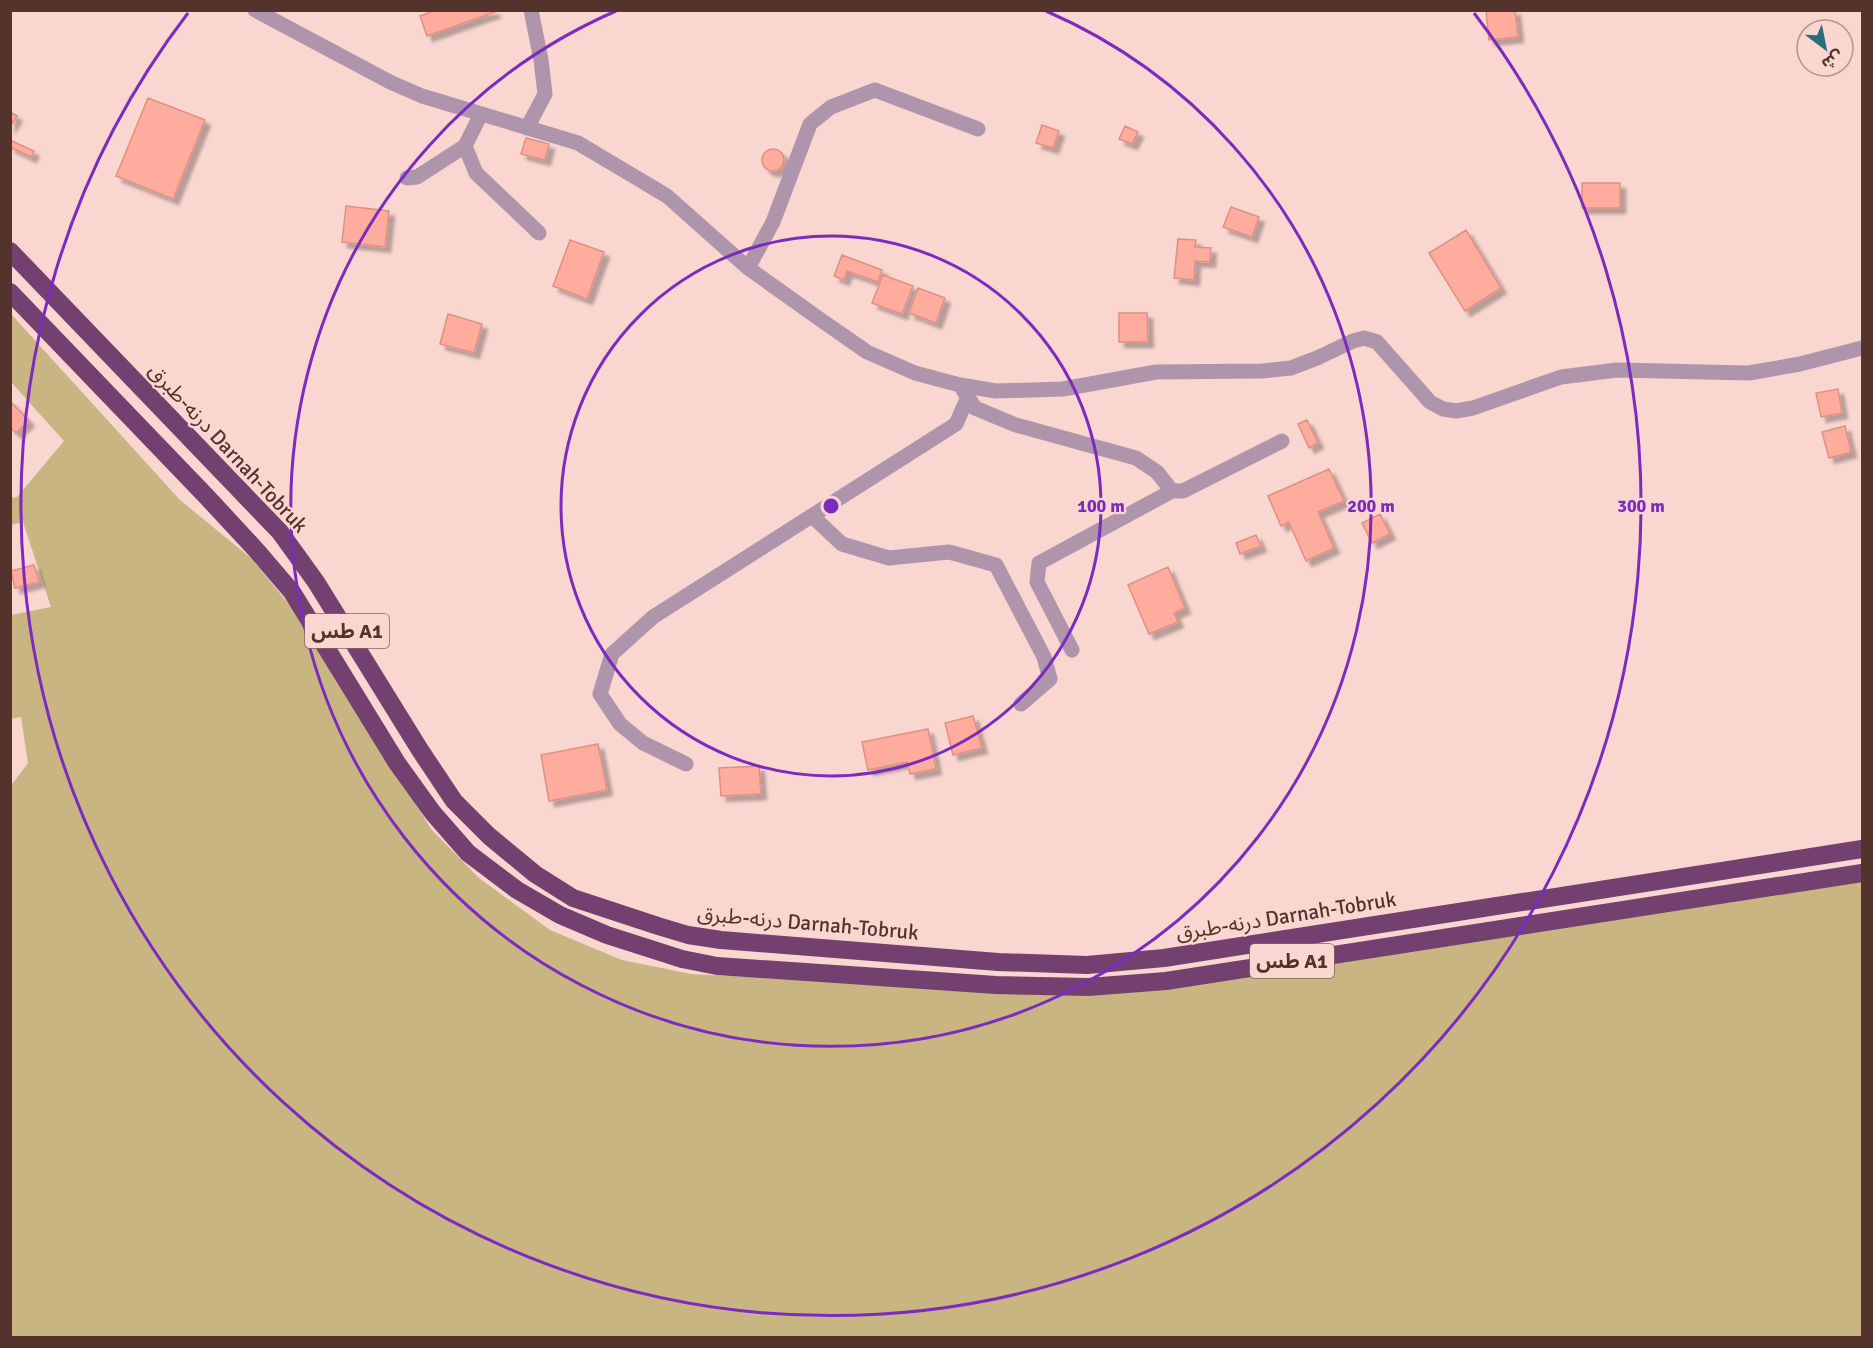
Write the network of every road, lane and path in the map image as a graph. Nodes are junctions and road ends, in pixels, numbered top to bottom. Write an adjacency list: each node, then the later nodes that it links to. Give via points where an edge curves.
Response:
1 (255, 10): 3 (street, via 390,82)
2 (531, 10): 4 (street, via 545,94)
3 (481, 114): 4 (street); 6 (street)
4 (527, 128): 10 (street, via 578,143 666,196)
5 (978, 129): 10 (street, via 875,90 831,107 810,124 773,222)
6 (465, 146): 7 (street, via 417,177); 8 (street, via 476,173)
7 (406, 178)
8 (538, 233)
9 (10, 251): 20 (highway, درنه-طبرق Darnah-Tobruk / طس A1, via 280,532 316,582 454,801 535,874 573,898 621,915 688,935 721,940 998,962 1087,964 1164,958)
10 (748, 268): 13 (street, via 867,352)
11 (10, 292): 21 (highway, طس A1, via 207,497 292,592 397,763 468,853 517,890 560,915 682,959 741,968 996,985 1088,987 1166,981)
12 (1863, 348): 13 (street, via 1749,373 1617,370 1561,377 1456,411 1430,402 1377,342 1364,338 1290,369 1156,372 1063,389)
13 (964, 391): 15 (street, via 975,408 1016,425 1136,458 1157,472); 16 (street, via 956,424)
14 (1282, 441): 15 (street, via 1183,491)
15 (1172, 491): 17 (street, via 1039,563 1037,582)
16 (812, 516): 18 (street, via 842,544 889,558 949,552 996,565 1044,657 1050,678); 19 (street, via 653,616 612,654 600,694 620,724 643,743)
17 (1072, 650)
18 (1021, 704)
19 (686, 764)
20 (1863, 849)
21 (1863, 873)

